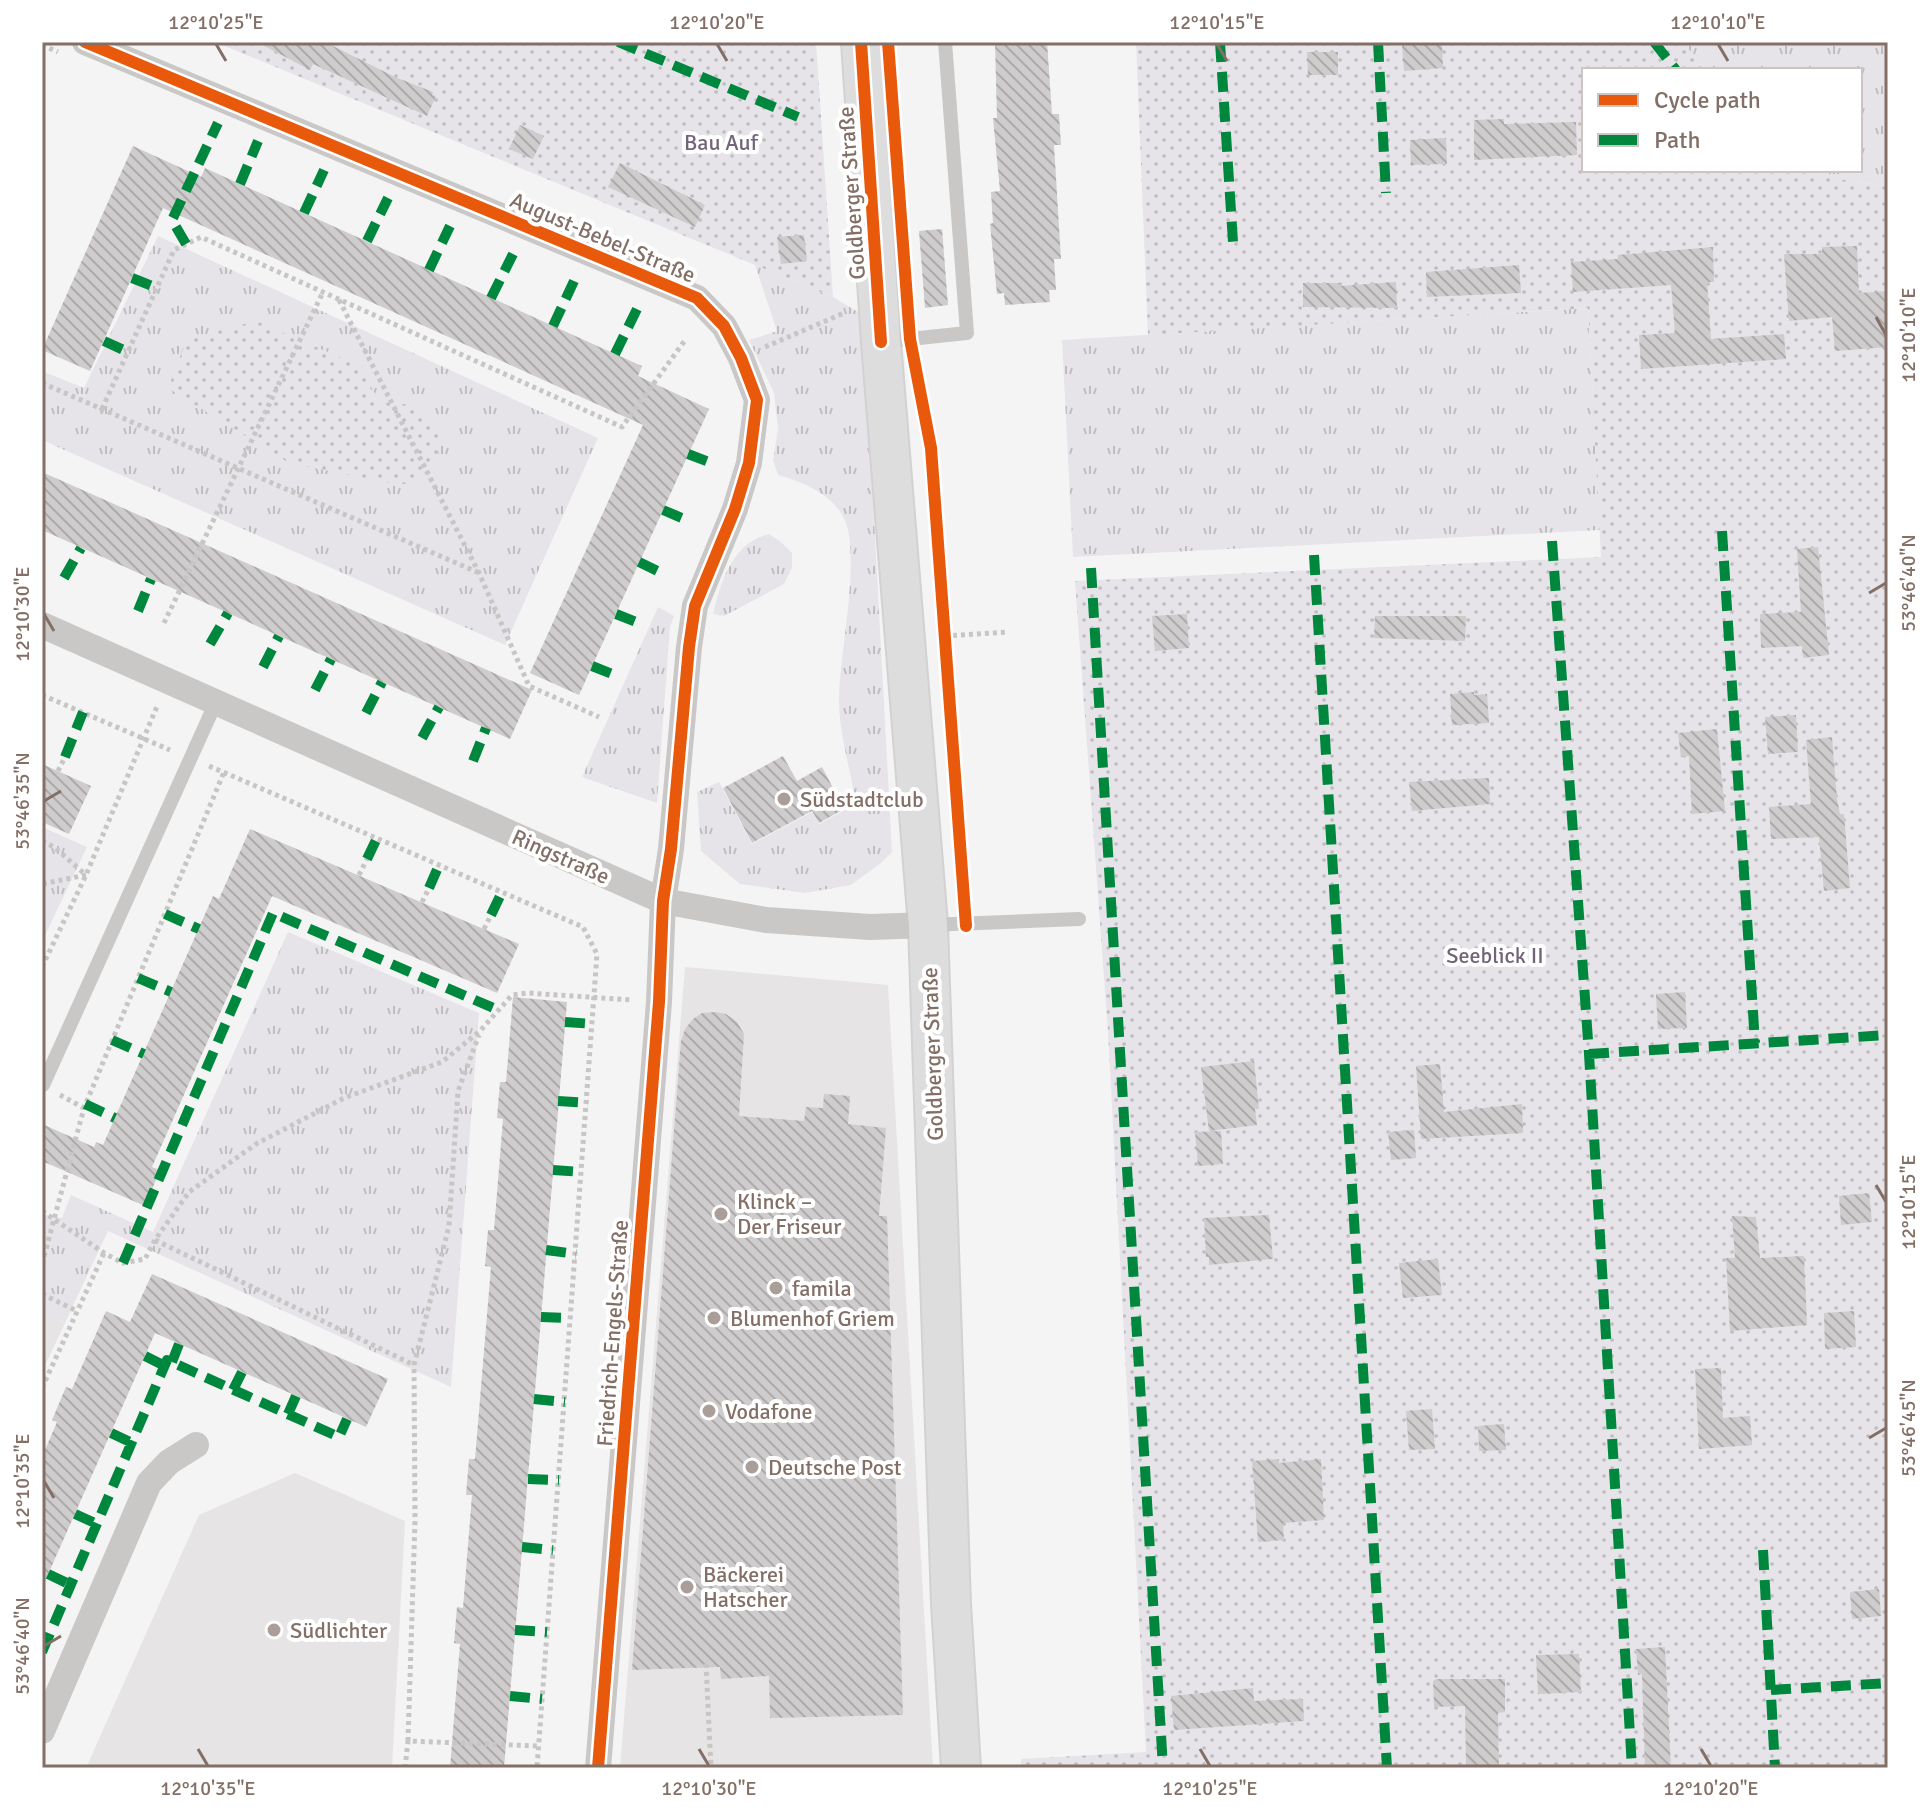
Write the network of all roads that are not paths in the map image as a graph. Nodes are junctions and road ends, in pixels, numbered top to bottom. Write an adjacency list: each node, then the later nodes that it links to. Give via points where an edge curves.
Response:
1 (85, 42): 7 (street, August-Bebel-Straße, via 697,298 724,326 757,400 749,463 695,606)
2 (861, 42): 4 (main road, Goldberger Straße)
3 (945, 42): 4 (lane, via 967,333)
4 (881, 342): 9 (main road, Goldberger Straße)
5 (42, 625): 6 (street, Ringstraße)
6 (216, 702): 7 (street, Ringstraße); 10 (lane)
7 (663, 901): 9 (street, Ringstraße, via 766,920); 13 (street, Friedrich-Engels-Straße)
8 (1079, 919): 9 (lane)
9 (928, 925): 14 (main road, Goldberger Straße)
10 (43, 1085)
11 (196, 1445): 12 (street, via 149,1483)
12 (42, 1731)
13 (598, 1768)
14 (961, 1768)

